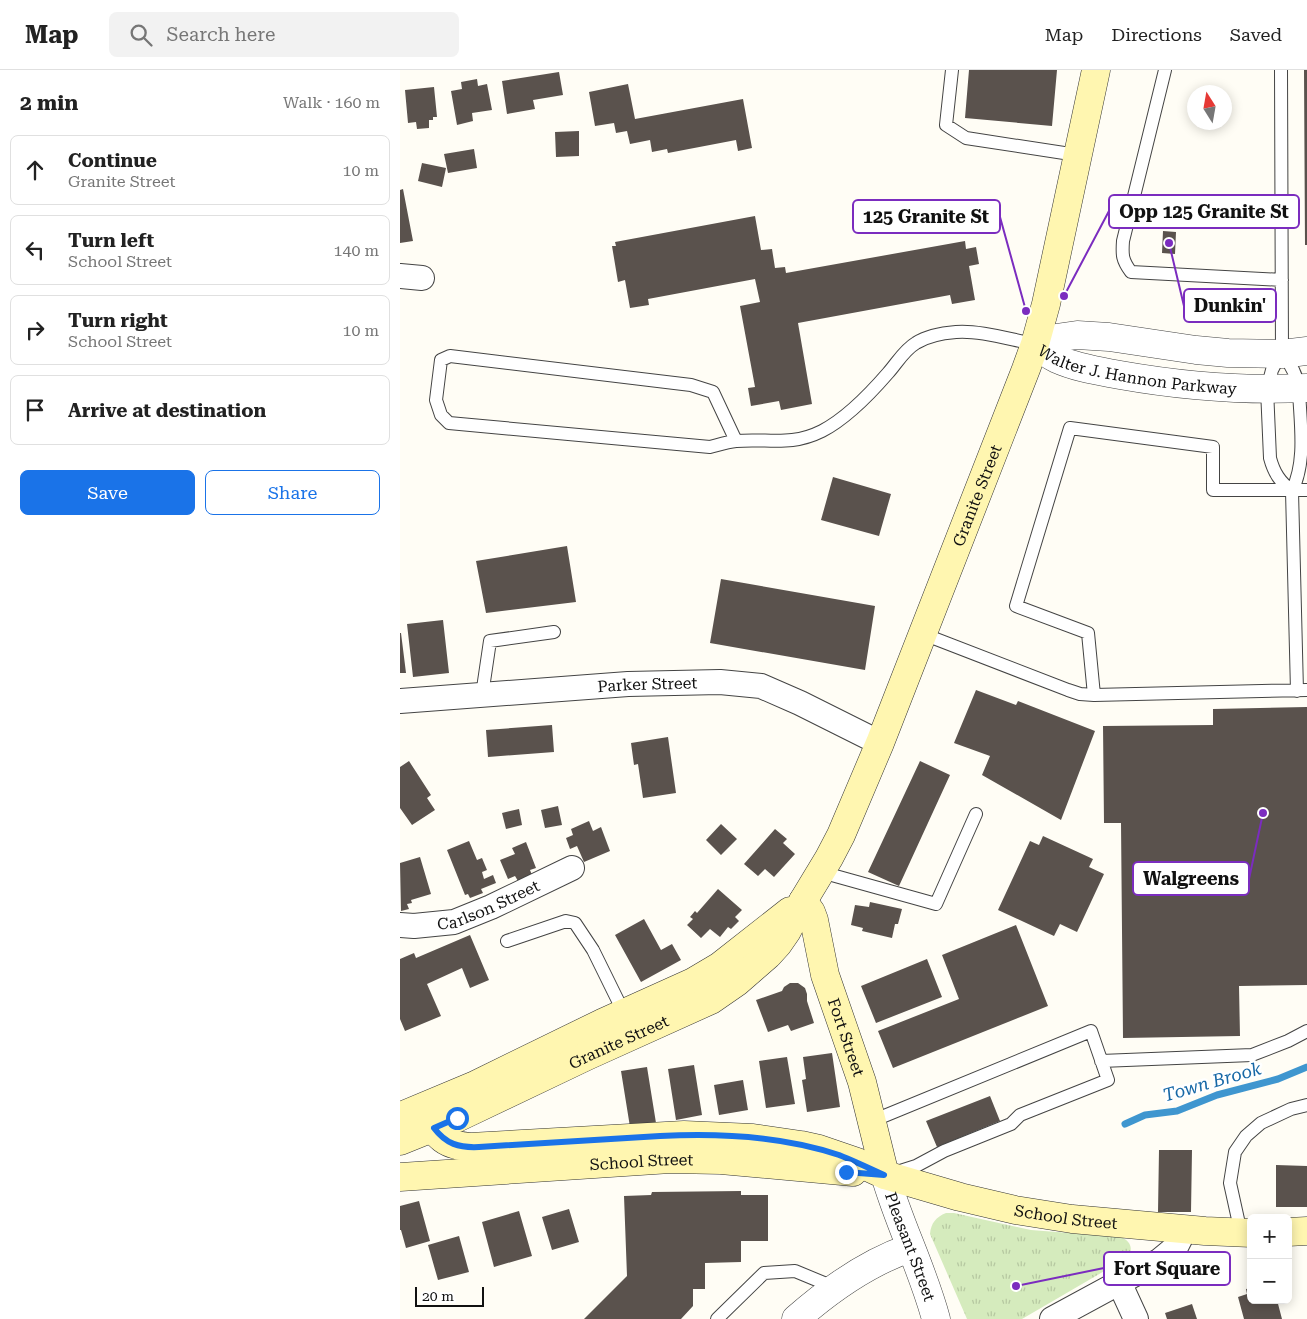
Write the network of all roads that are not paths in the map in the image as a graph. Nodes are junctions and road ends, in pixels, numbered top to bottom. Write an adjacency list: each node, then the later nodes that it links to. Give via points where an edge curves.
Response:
1 (952, 70): 5 (lane, via 946,125 966,138)
2 (1096, 70): 5 (main road, Granite Street)
3 (1166, 70): 6 (lane, via 1123,241 1122,256 1126,265 1132,272)
4 (1281, 70): 6 (lane)
5 (1077, 154): 7 (main road, Granite Street)
6 (1282, 280): 8 (lane)
7 (1035, 344): 8 (street, Walter J. Hannon Parkway, via 1062,336 1092,335 1220,352); 10 (street, Walter J. Hannon Parkway, via 1058,359 1088,369 1188,385); 11 (lane, via 970,332 929,337 906,351 859,403 821,431 788,441); 15 (main road, Granite Street)
8 (1295, 352): 9 (lane, via 1290,363); 10 (lane, via 1276,362)
9 (1303, 388): 10 (street, Walter J. Hannon Parkway); 13 (lane, via 1301,459)
10 (1267, 389): 13 (lane, via 1270,458 1277,478)
11 (736, 441): 11 (lane, via 710,447 450,423 441,415 436,400 441,360 450,356 691,385 713,392)
12 (1307, 490): 13 (lane)
13 (1292, 491): 16 (lane); 18 (lane, via 1213,490 1212,447 1070,428 1016,606 1088,633)
14 (554, 632): 17 (lane, via 490,641)
15 (922, 634): 18 (lane, via 1068,690); 20 (main road, Granite Street)
16 (1302, 690): 18 (lane)
17 (482, 695): 19 (street, Parker Street); 20 (street, Parker Street, via 628,684 720,682 753,685 800,703)
18 (1094, 695)
19 (400, 701)
20 (880, 743): 23 (main road, Granite Street)
21 (976, 814): 23 (lane, via 936,904)
22 (572, 868): 25 (street, Carlson Street, via 454,922)
23 (821, 872): 24 (main road, Granite Street)
24 (803, 900): 27 (main road, Granite Street, via 706,975); 32 (main road, Fort Street, via 814,920 825,975); 33 (main road, Granite Street, via 778,944 724,992)
25 (400, 925)
26 (507, 941): 27 (lane, via 566,921 575,923 593,950)
27 (624, 1012): 31 (main road, Granite Street, via 473,1086)
28 (1307, 1031): 29 (lane, via 1252,1055)
29 (1101, 1061): 32 (lane, via 1091,1031); 35 (lane, via 1108,1080 1020,1116 1011,1124 916,1166)
30 (1307, 1105): 40 (lane, via 1261,1123 1235,1152 1230,1183)
31 (400, 1117): 33 (main road, School Street, via 423,1118)
32 (872, 1121): 35 (main road, Fort Street)
33 (434, 1128): 34 (main road, Granite Street); 35 (main road, School Street, via 444,1140 470,1148 676,1135 753,1138 819,1150)
34 (400, 1141)
35 (884, 1175): 36 (main road, School Street, via 721,1160 670,1159); 37 (main road, School Street, via 960,1197 1042,1215); 41 (street, Pleasant Street)
36 (400, 1177)
37 (1182, 1229): 40 (main road, School Street); 42 (street, via 1176,1247 1169,1254)
38 (1307, 1231): 39 (main road)
39 (1292, 1232)
40 (1246, 1233)
41 (910, 1248): 43 (street, via 873,1263); 46 (street, Pleasant Street)
42 (1119, 1282): 47 (street); 48 (street)
43 (836, 1288): 44 (lane, via 795,1271 764,1273); 45 (street)
44 (717, 1319)
45 (796, 1319)
46 (936, 1319)
47 (1052, 1319)
48 (1136, 1319)

